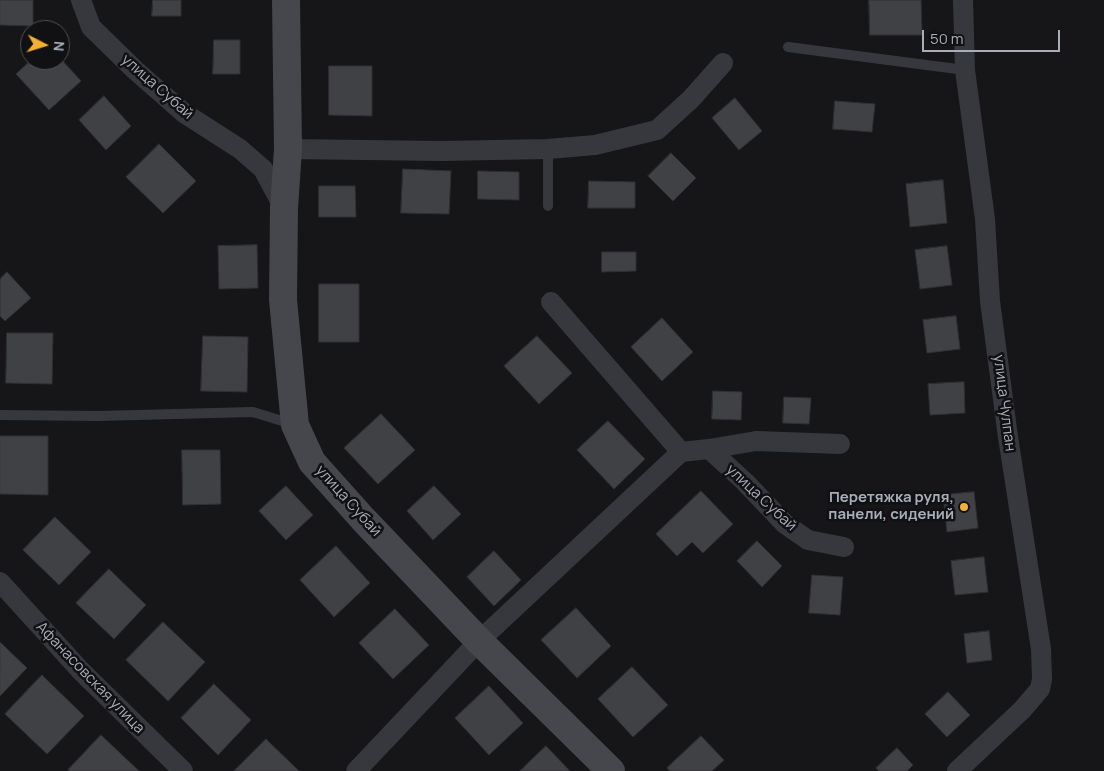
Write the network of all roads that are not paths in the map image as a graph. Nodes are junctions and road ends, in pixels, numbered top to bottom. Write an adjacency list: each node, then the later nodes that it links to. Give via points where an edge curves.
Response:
1 (81, 0): 10 (street, улица Субай, via 91,27 135,70 184,113 240,149 264,169)
2 (286, 0): 7 (street, улица Субай)
3 (962, 0): 6 (street, улица Чулпан)
4 (788, 47): 6 (lane)
5 (723, 62): 8 (street, via 691,99 657,130 595,145)
6 (965, 70): 23 (street, улица Чулпан, via 985,219 990,301 1041,649 1042,679 1040,689 1022,710)
7 (288, 149): 8 (street); 10 (street, улица Субай)
8 (548, 149): 9 (lane)
9 (548, 206)
10 (284, 208): 13 (street, улица Субай, via 283,300)
11 (551, 302): 16 (street)
12 (0, 415): 13 (lane, via 253,412)
13 (296, 425): 19 (street, улица Субай, via 312,462)
14 (840, 444): 15 (street, via 756,440)
15 (708, 449): 16 (street); 17 (street, улица Субай, via 785,524 808,540)
16 (681, 452): 19 (street)
17 (844, 547)
18 (0, 582): 20 (street, Афанасовская улица, via 81,671)
19 (479, 641): 21 (street); 22 (street, улица Субай)
20 (183, 771)
21 (356, 771)
22 (611, 771)
23 (957, 771)

